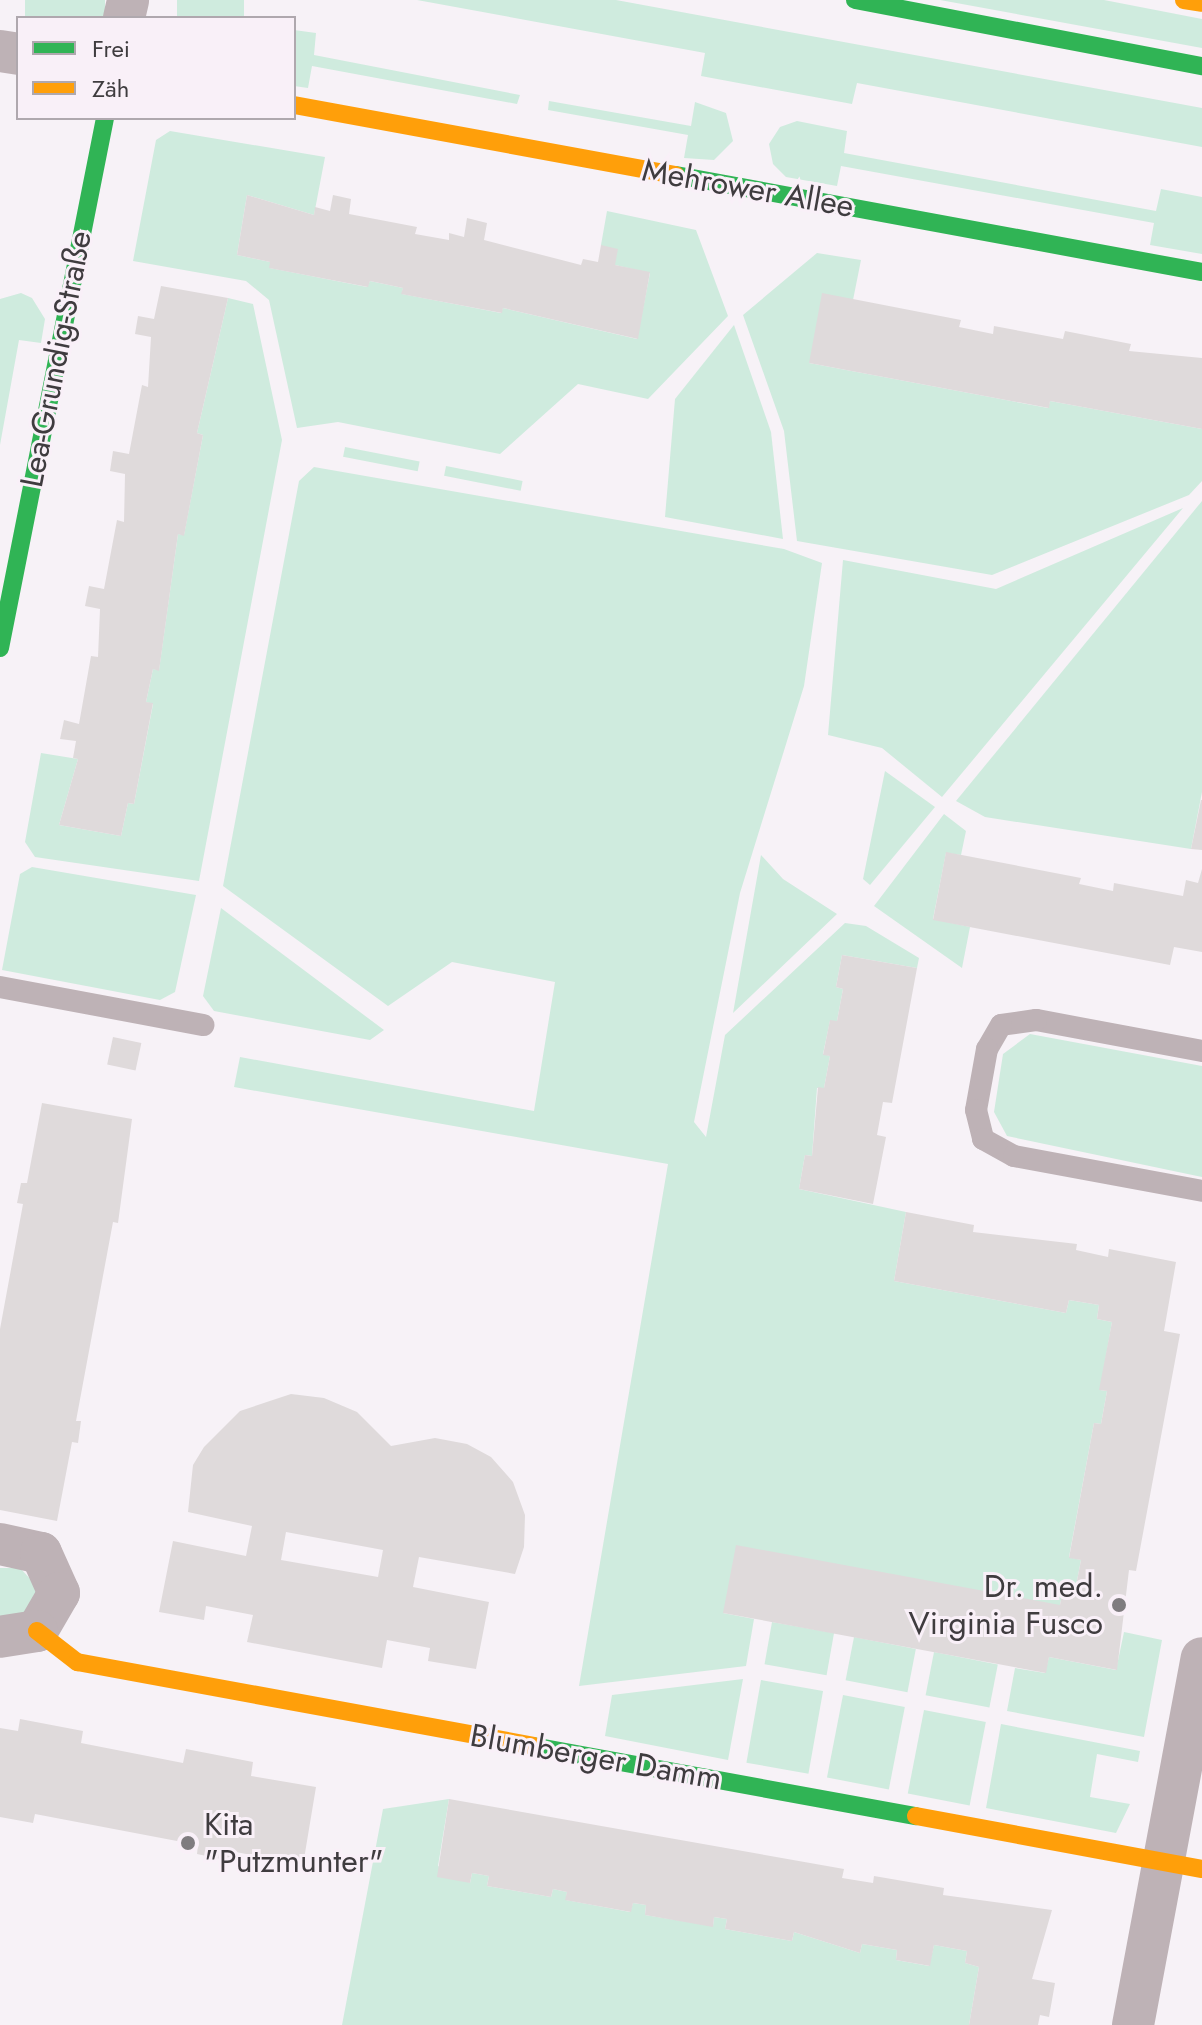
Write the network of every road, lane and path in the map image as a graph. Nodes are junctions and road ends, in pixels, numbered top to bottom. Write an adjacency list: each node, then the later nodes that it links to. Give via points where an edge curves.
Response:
1 (855, 0): 4 (street)
2 (1184, 0): 3 (street)
3 (1202, 3)
4 (1202, 66)
5 (296, 105): 7 (street, Mehrower Allee)
6 (105, 120): 8 (street, Lea-Grundig-Straße)
7 (1202, 272)
8 (0, 648)
9 (0, 987): 10 (lane)
10 (203, 1025)
11 (1202, 1051): 12 (lane, via 1036,1020 1001,1025 987,1049 976,1110 983,1139 1014,1156)
12 (1202, 1191)
13 (0, 1544): 14 (street, Blumberger Damm, via 41,1553 58,1578 56,1608)
14 (19, 1634): 16 (street, Blumberger Damm, via 77,1662)
15 (1202, 1658): 16 (street)
16 (1183, 1866): 17 (street)
17 (1133, 2025)

